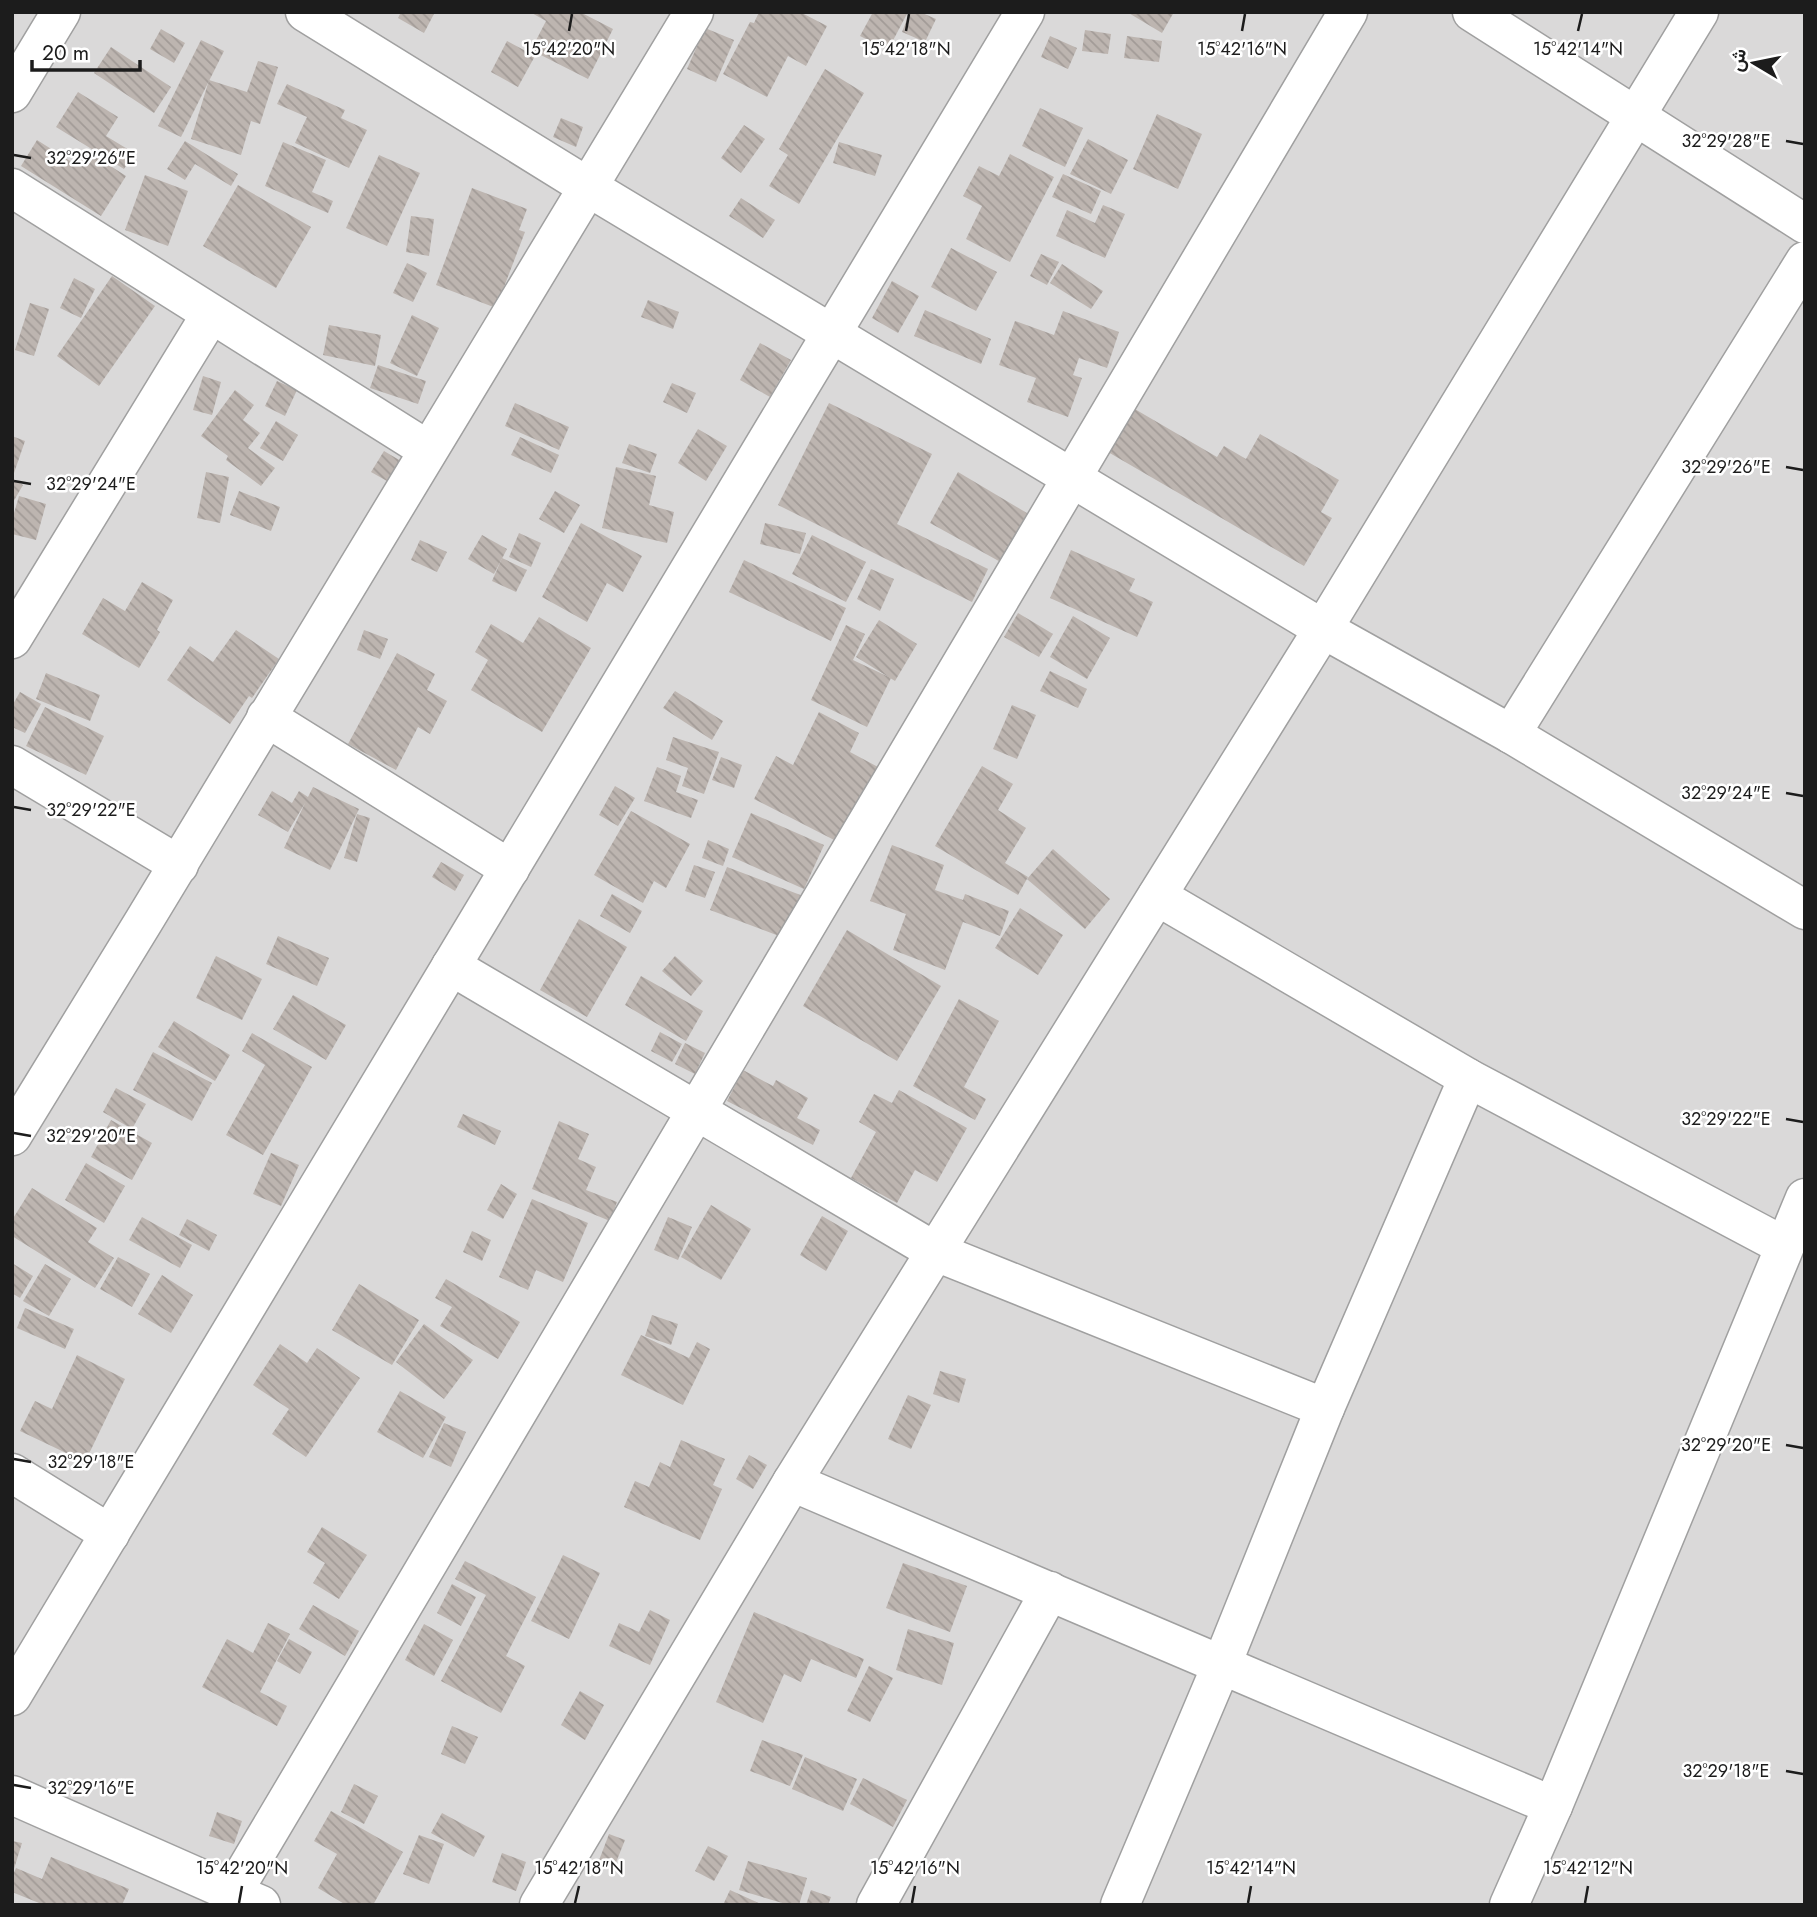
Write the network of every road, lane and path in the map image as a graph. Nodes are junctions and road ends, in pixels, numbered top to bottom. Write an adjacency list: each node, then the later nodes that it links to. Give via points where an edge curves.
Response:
1 (61, 12): 9 (street)
2 (304, 12): 8 (street)
3 (694, 12): 11 (street)
4 (1025, 12): 16 (street)
5 (1348, 12): 18 (street)
6 (1472, 12): 10 (street)
7 (1699, 12): 10 (street)
8 (350, 23): 11 (street)
9 (12, 93)
10 (1636, 116): 13 (street); 19 (street)
11 (588, 187): 16 (street); 17 (street)
12 (12, 188): 15 (street)
13 (1805, 224)
14 (1805, 261): 22 (street)
15 (211, 314): 17 (street); 20 (street)
16 (832, 333): 18 (street); 25 (street)
17 (428, 450): 21 (street)
18 (1072, 478): 19 (street); 30 (street)
19 (1323, 629): 22 (street); 26 (street)
20 (12, 639)
21 (266, 717): 24 (street); 25 (street)
22 (1511, 734): 27 (street)
23 (12, 765): 24 (street)
24 (180, 865): 31 (street)
25 (510, 869): 28 (street)
26 (1157, 897): 29 (street); 34 (street)
27 (1805, 910)
28 (451, 966): 30 (street); 38 (street)
29 (1468, 1077): 33 (street); 35 (street)
30 (695, 1111): 34 (street); 44 (street)
31 (12, 1136)
32 (1805, 1198): 33 (street)
33 (1784, 1246): 43 (street)
34 (936, 1252): 35 (street); 37 (street)
35 (1325, 1408): 40 (street)
36 (12, 1473): 38 (street)
37 (792, 1482): 39 (street); 45 (street)
38 (110, 1534): 41 (street)
39 (1050, 1591): 40 (street); 46 (street)
40 (1222, 1664): 43 (street); 47 (street)
41 (12, 1696)
42 (12, 1795): 44 (street)
43 (1552, 1806): 48 (street)
44 (248, 1900)
45 (539, 1905)
46 (876, 1905)
47 (1120, 1905)
48 (1509, 1905)

